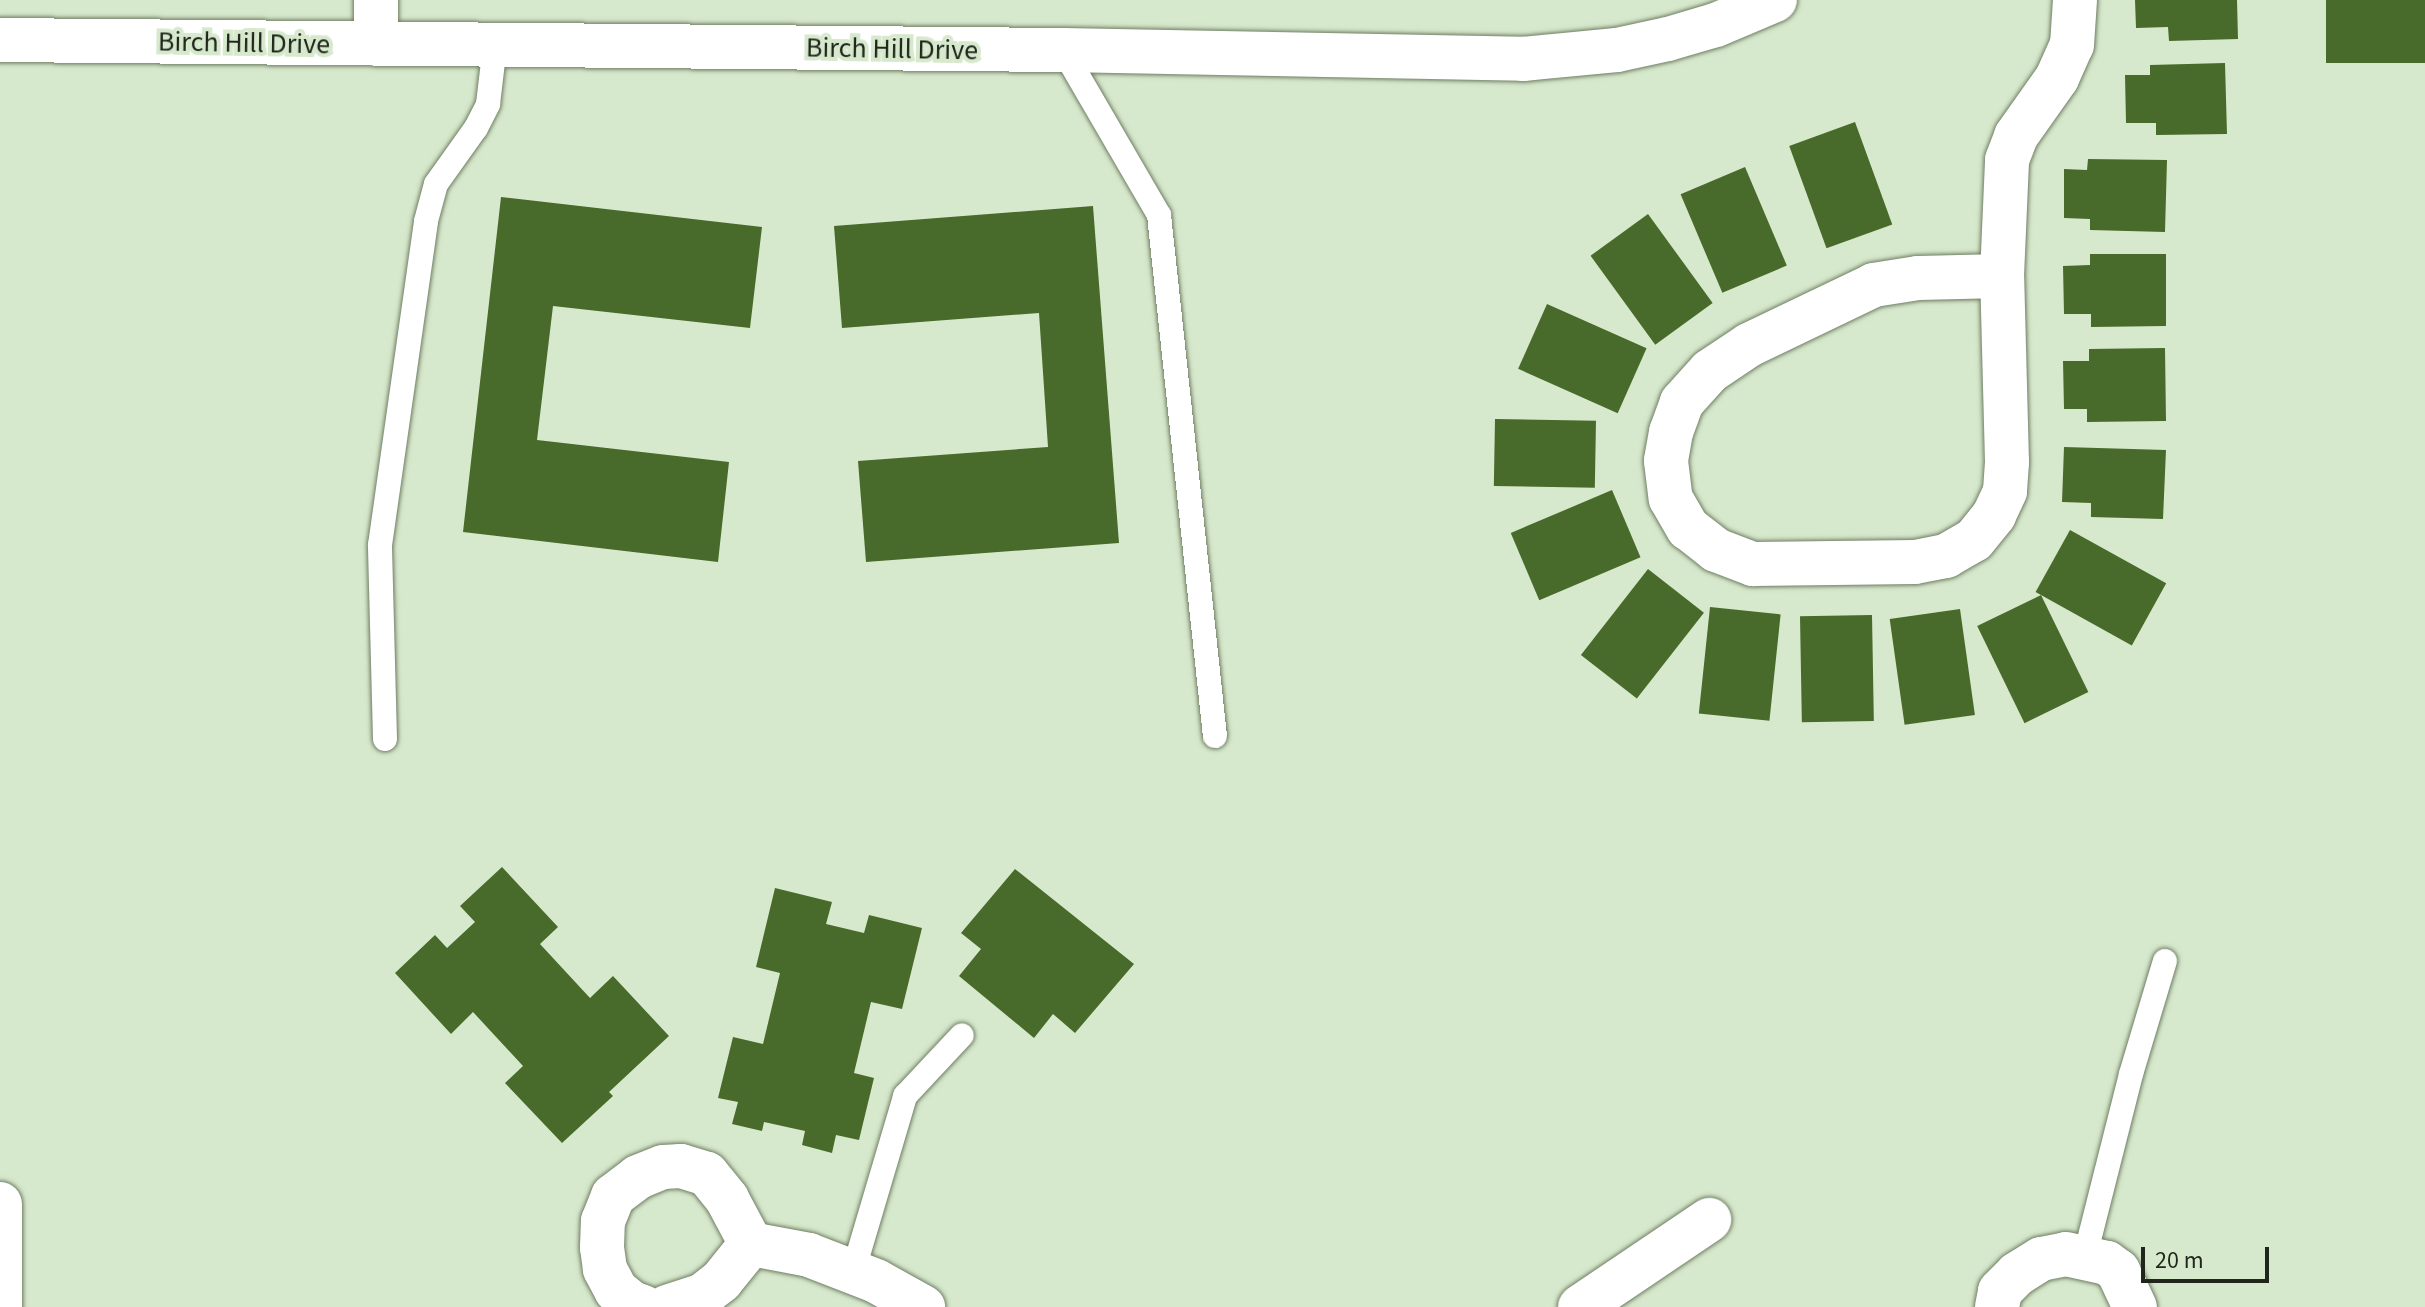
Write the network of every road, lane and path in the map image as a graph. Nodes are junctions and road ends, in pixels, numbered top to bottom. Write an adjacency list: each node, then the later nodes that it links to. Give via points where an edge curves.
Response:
1 (376, 0): 5 (street)
2 (1775, 0): 7 (street, Birch Hill Drive, via 1668,39 1523,59)
3 (2075, 0): 8 (street, via 2072,45 2007,160)
4 (0, 40): 5 (street, Birch Hill Drive)
5 (377, 44): 6 (street, Birch Hill Drive)
6 (495, 45): 7 (street, Birch Hill Drive); 10 (lane, via 488,104 436,184 426,221 380,545)
7 (1063, 50): 9 (lane, via 1159,215)
8 (2002, 276): 8 (street, via 2005,491 1974,540 1946,556 1915,562 1753,564 1716,550 1688,528 1671,499 1666,461 1682,402 1710,371 1749,345 1874,285)
9 (1215, 736)
10 (385, 739)
11 (2165, 961): 16 (lane)
12 (962, 1035): 17 (lane, via 905,1096)
13 (0, 1204): 19 (street)
14 (1709, 1220): 21 (street)
15 (751, 1244): 17 (street, via 809,1255); 18 (street, via 721,1281); 18 (street, via 707,1174 681,1166 638,1177 613,1196 603,1221 605,1269 616,1290)
16 (2085, 1256): 22 (street, via 2041,1259 2000,1291); 23 (street, via 2118,1271)
17 (853, 1272): 20 (street)
18 (668, 1306)
19 (0, 1307)
20 (923, 1307)
21 (1580, 1307)
22 (1997, 1307)
23 (2135, 1307)

